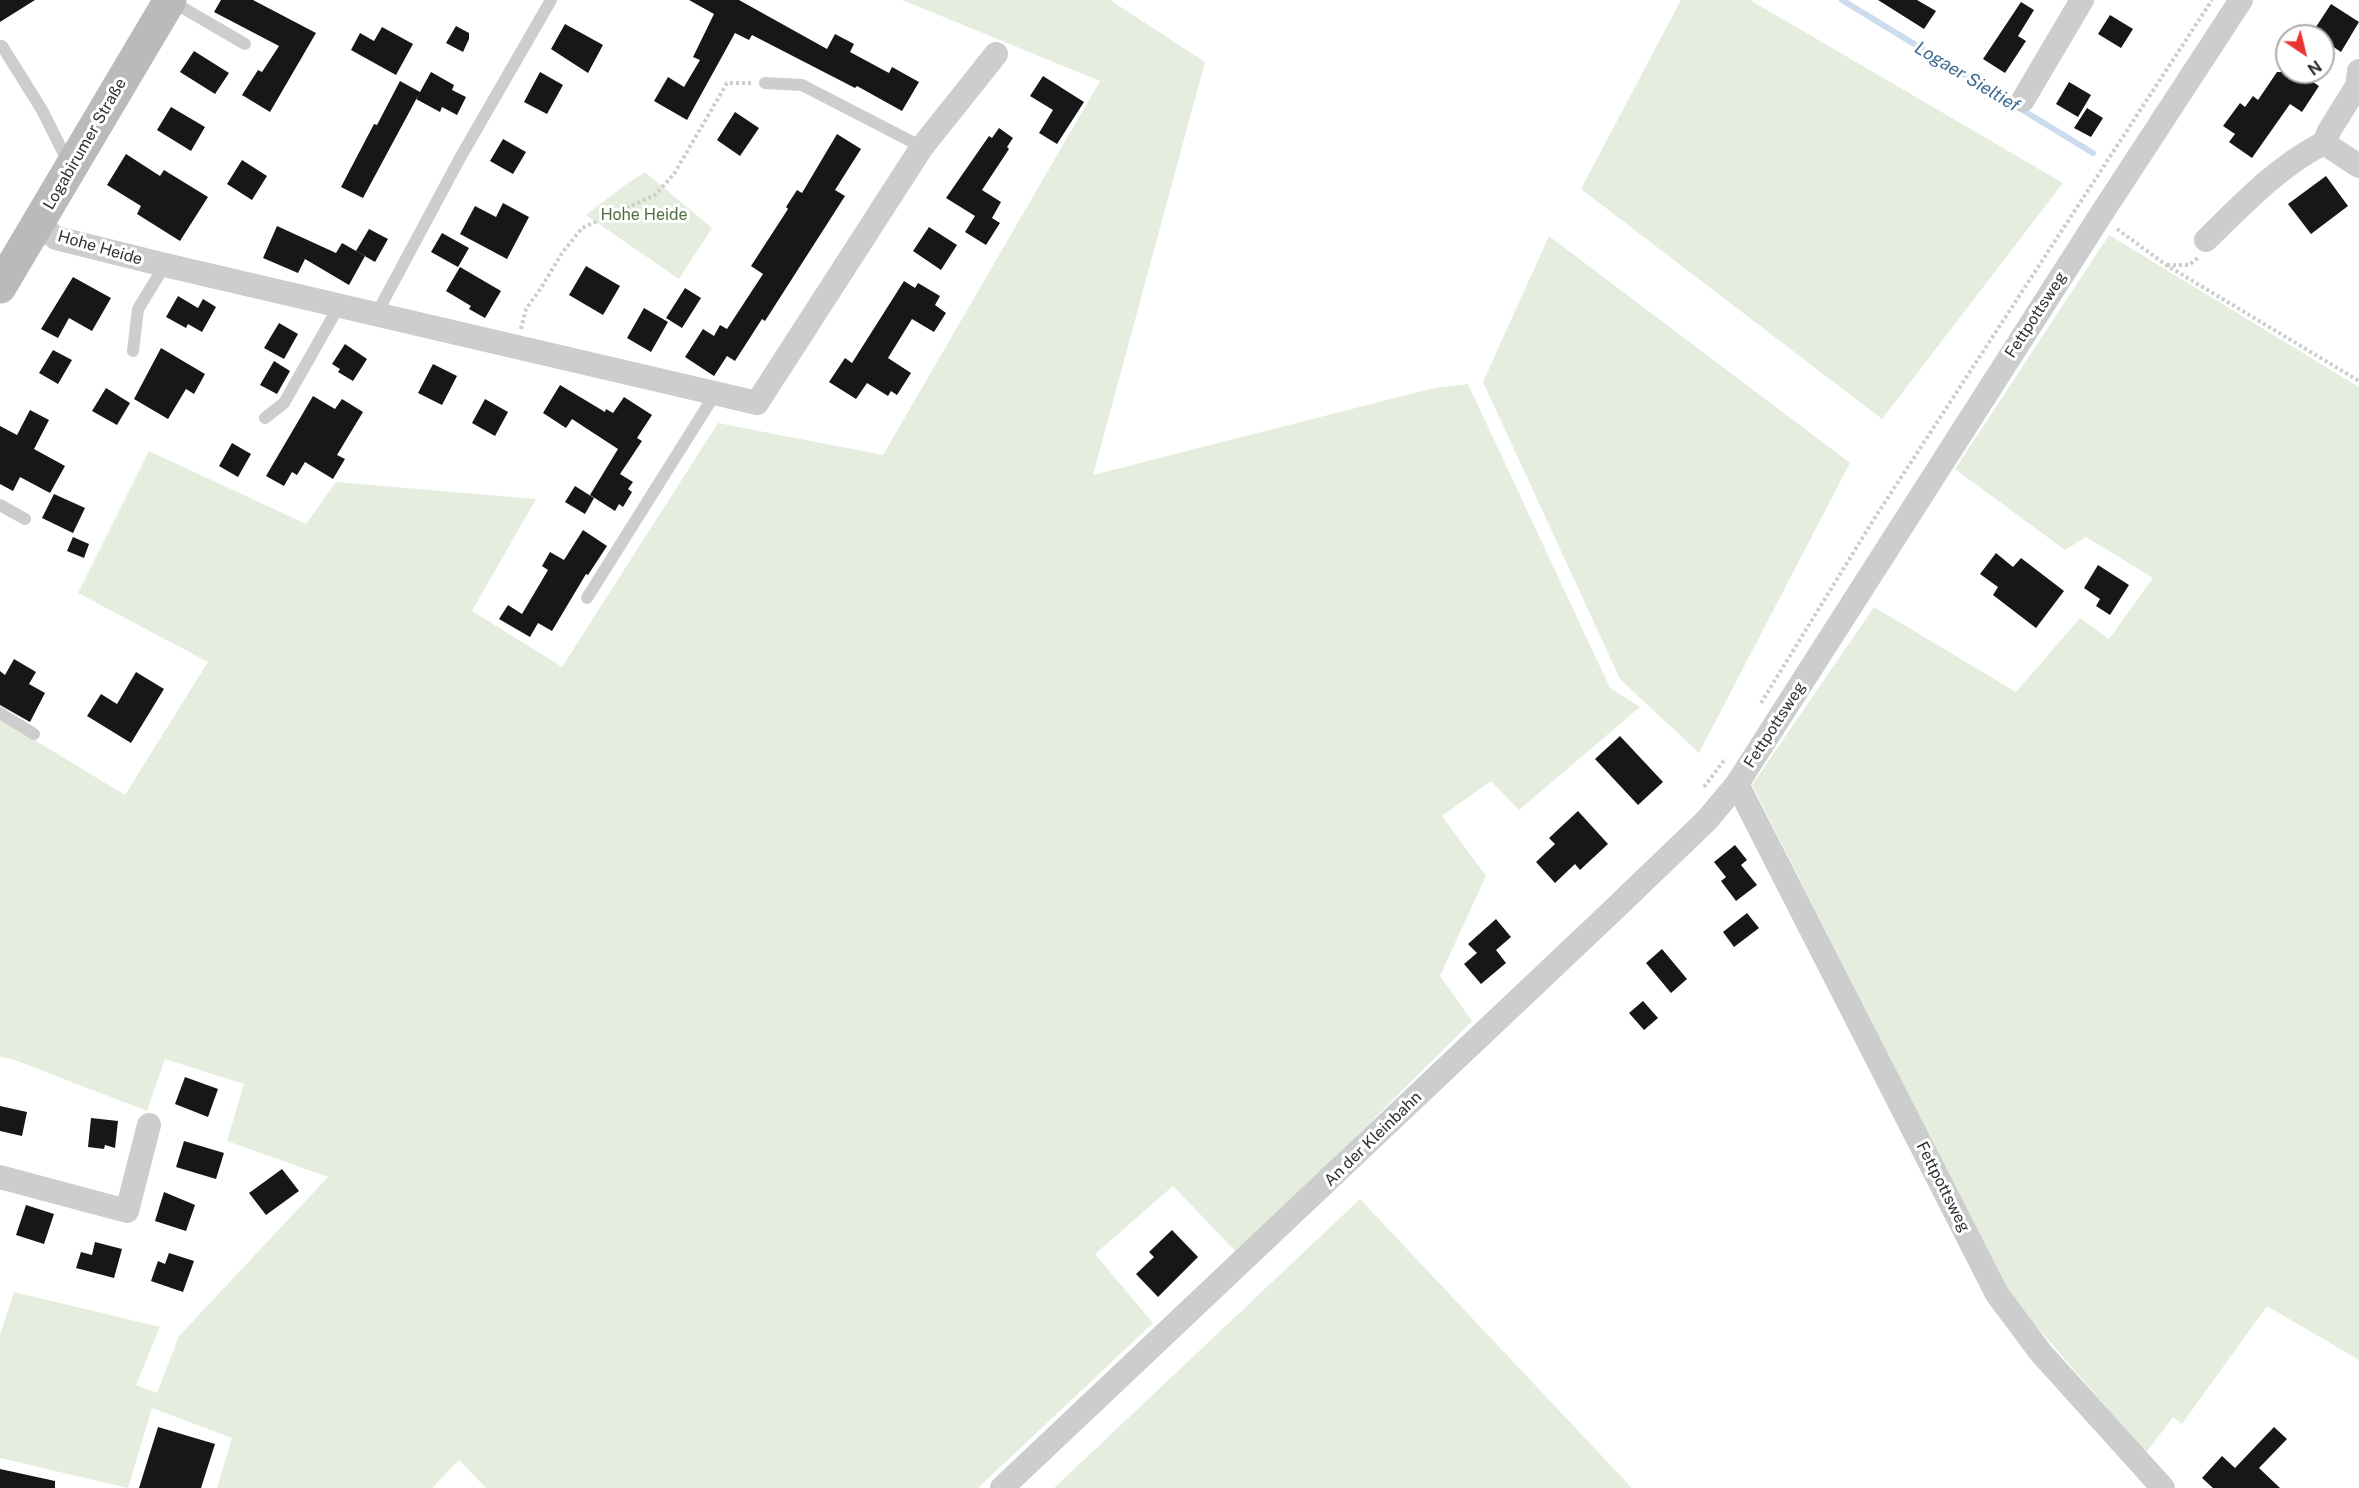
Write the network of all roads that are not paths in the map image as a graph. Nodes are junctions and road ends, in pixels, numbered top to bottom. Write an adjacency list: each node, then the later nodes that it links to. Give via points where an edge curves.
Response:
1 (170, 0): 5 (lane); 14 (street, Logabirumer Straße)
2 (551, 0): 20 (lane)
3 (2082, 0): 10 (street)
4 (2241, 0): 29 (street, Fettpottsweg)
5 (245, 44)
6 (2, 46): 14 (lane, via 42,110)
7 (996, 54): 12 (street, Hohe Heide)
8 (2359, 71): 11 (street, via 2357,86)
9 (765, 83): 12 (lane, via 802,84)
10 (2023, 100)
11 (2324, 142): 13 (street); 16 (street, via 2270,180)
12 (922, 147): 22 (street, Hohe Heide, via 757,403)
13 (2359, 166)
14 (71, 168): 15 (street, Logabirumer Straße)
15 (38, 224): 17 (street, Hohe Heide, via 56,238); 18 (street, Logabirumer Straße)
16 (2205, 240)
17 (165, 265): 19 (street, Hohe Heide); 21 (lane, Hohe Heide, via 138,309)
18 (0, 287)
19 (339, 306): 20 (street, Hohe Heide); 23 (lane, via 284,403)
20 (377, 313): 22 (street, Hohe Heide)
21 (133, 351)
22 (715, 394): 26 (lane)
23 (265, 418)
24 (0, 505): 25 (lane)
25 (25, 519)
26 (587, 598)
27 (0, 713): 28 (lane)
28 (34, 734)
29 (1737, 784): 32 (street, An der Kleinbahn, via 1707,820 1631,894); 33 (street, Fettpottsweg, via 1997,1294 2040,1353)
30 (149, 1125): 31 (street, via 127,1211)
31 (0, 1177)
32 (1002, 1488)
33 (2163, 1488)

